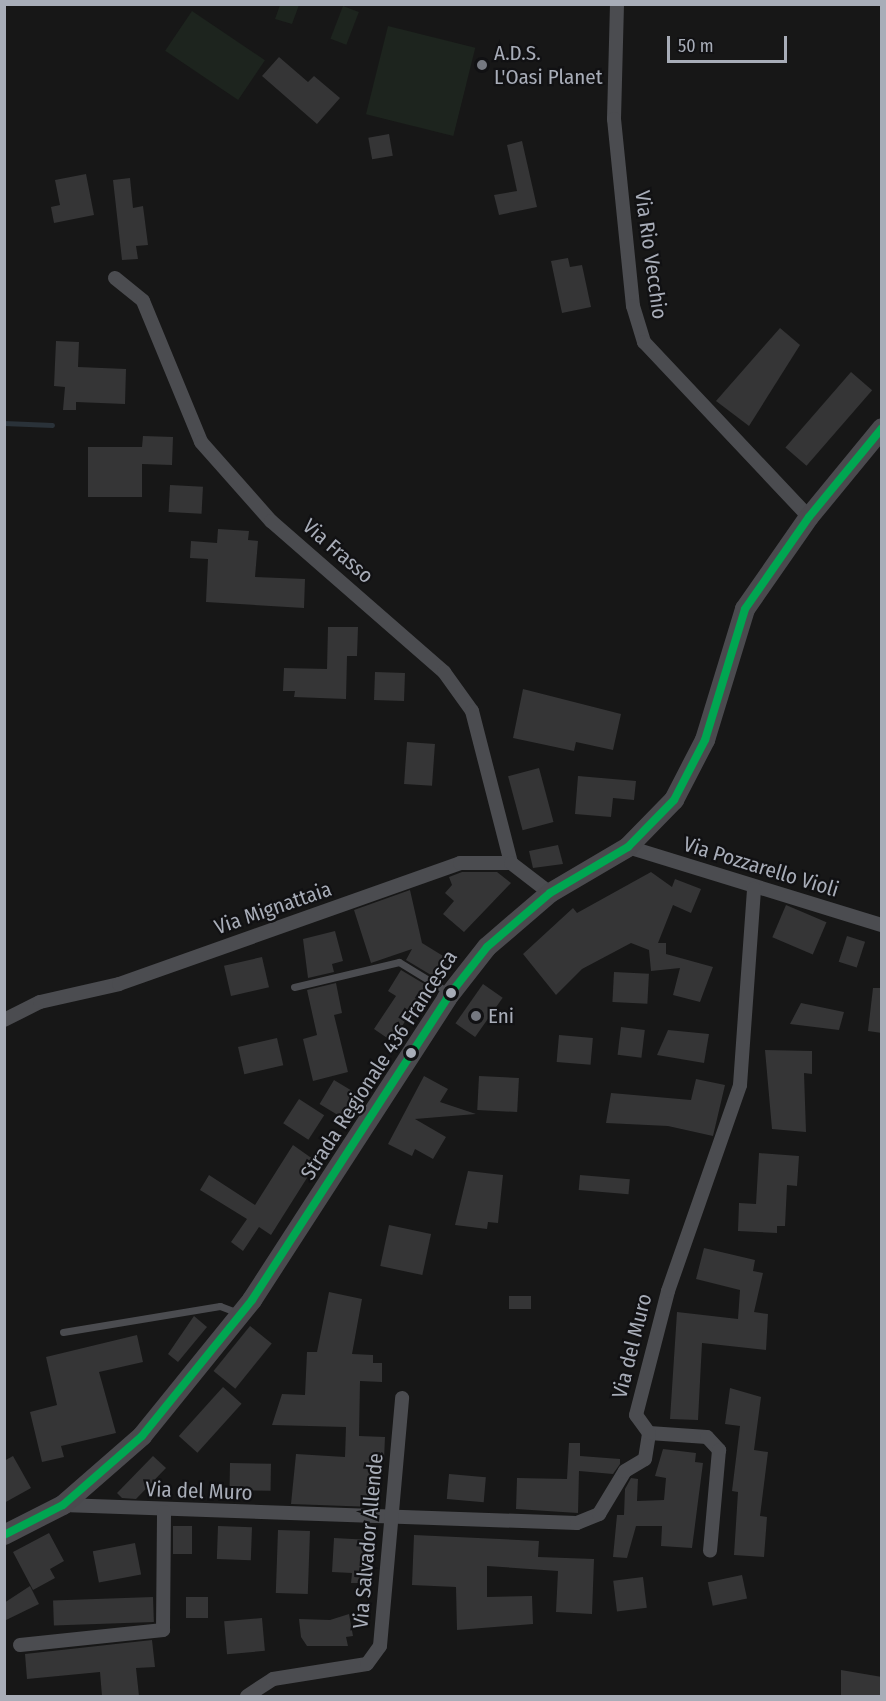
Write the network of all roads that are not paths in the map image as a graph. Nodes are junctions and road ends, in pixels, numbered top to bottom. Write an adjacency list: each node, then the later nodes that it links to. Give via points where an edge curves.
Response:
1 (617, 4): 4 (street, Via Rio Vecchio, via 614,119 633,306 644,342)
2 (115, 278): 6 (street, Via Frasso, via 142,301 201,442 272,521 444,672 472,711)
3 (882, 428): 4 (street, Strada Regionale 436 Francesca)
4 (809, 517): 5 (street, Strada Regionale 436 Francesca, via 745,609 688,776 674,800)
5 (628, 847): 7 (street, Via Pozzarello Violi); 8 (street, Strada Regionale 436 Francesca)
6 (511, 863): 8 (street); 12 (street, Via Mignattaia, via 459,863 119,984 40,1002)
7 (754, 888): 9 (street, Via Pozzarello Violi); 16 (street, Via del Muro, via 740,1085 668,1291 636,1415)
8 (550, 893): 11 (street, Strada Regionale 436 Francesca, via 487,947)
9 (882, 925)
10 (294, 987): 11 (lane, via 399,962)
11 (450, 993): 13 (street, Strada Regionale 436 Francesca)
12 (4, 1020)
13 (240, 1314): 14 (lane, via 220,1306); 17 (street, Strada Regionale 436 Francesca, via 142,1436)
14 (63, 1332)
15 (402, 1398): 19 (street, Via Salvador Allende)
16 (649, 1433): 19 (street, Via del Muro, via 645,1459 625,1471 589,1520); 21 (street, via 707,1437 718,1450)
17 (63, 1505): 18 (street, Via del Muro); 20 (street, Strada Regionale 436 Francesca)
18 (164, 1512): 19 (street, Via del Muro); 22 (street, via 163,1630)
19 (391, 1519): 23 (street, Via Salvador Allende, via 380,1646 367,1664 273,1679)
20 (4, 1535)
21 (710, 1551)
22 (20, 1645)
23 (247, 1696)

